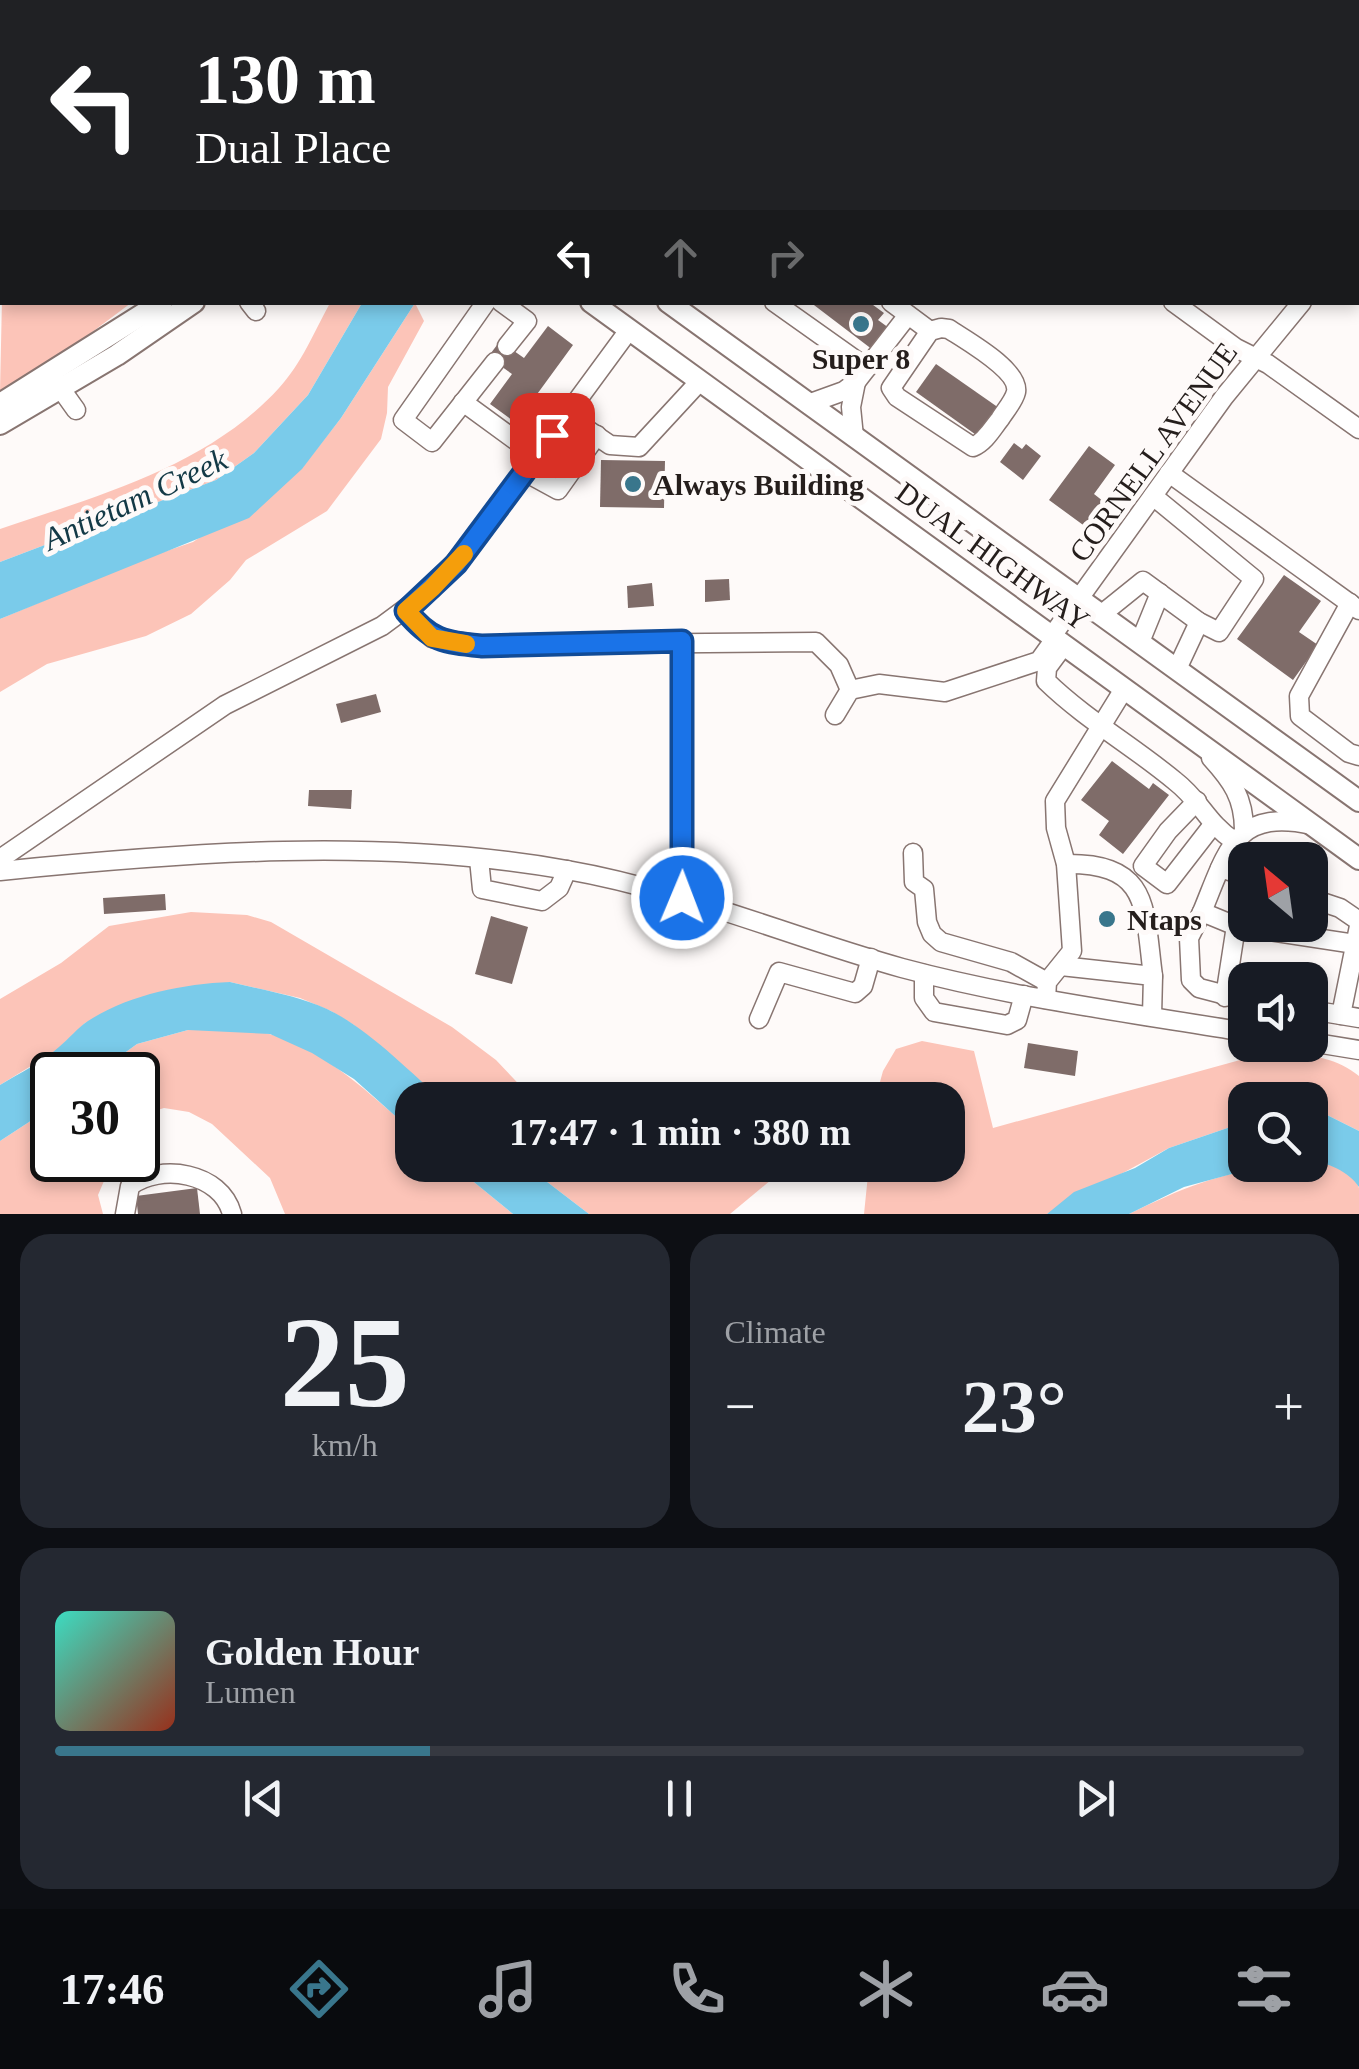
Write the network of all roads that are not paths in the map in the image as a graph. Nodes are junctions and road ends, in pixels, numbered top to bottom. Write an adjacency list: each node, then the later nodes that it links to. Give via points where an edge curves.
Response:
1 (158, 305): 18 (main road)
2 (188, 305): 18 (main road)
3 (484, 305): 20 (street, via 403,420 432,442)
4 (505, 305): 14 (street, via 527,321)
5 (596, 305): 12 (main road, DUAL HIGHWAY)
6 (672, 305): 22 (main road, DUAL HIGHWAY)
7 (778, 305): 17 (street)
8 (894, 305): 11 (street)
9 (1177, 305): 15 (street)
10 (1299, 305): 15 (street, CORNELL AVENUE)
11 (908, 315): 13 (street); 17 (street)
12 (629, 330): 19 (main road, DUAL HIGHWAY); 24 (street)
13 (930, 331): 13 (street, via 949,330 1003,366 1016,389 981,444 970,447 891,388)
14 (508, 346)
15 (1254, 357): 26 (street); 31 (street, CORNELL AVENUE)
16 (495, 362): 20 (street)
17 (862, 375): 22 (street, via 844,391); 28 (street, via 851,407)
18 (52, 376): 21 (main road); 23 (street); 25 (main road)
19 (700, 381): 27 (street, via 638,447); 39 (main road, DUAL HIGHWAY)
20 (463, 402): 29 (street)
21 (0, 404)
22 (808, 404): 28 (main road, DUAL HIGHWAY)
23 (76, 410)
24 (566, 415): 27 (street); 29 (street)
25 (0, 424)
26 (1359, 429)
27 (597, 435): 30 (street, via 558,490)
28 (854, 437): 34 (main road, DUAL HIGHWAY)
29 (537, 456): 30 (street)
30 (525, 472): 36 (street, via 456,564)
31 (1170, 473): 32 (street, CORNELL AVENUE); 35 (street)
32 (1153, 496): 34 (street, CORNELL AVENUE); 38 (street, via 1254,579 1219,632)
33 (1160, 593): 37 (street, via 1142,582); 38 (street); 41 (street)
34 (1080, 599): 37 (main road, DUAL HIGHWAY); 39 (street, CORNELL AVENUE)
35 (1355, 606): 48 (street, via 1298,707 1300,716)
36 (406, 611): 40 (street, via 432,638 482,646); 54 (street, via 226,705)
37 (1102, 614): 41 (main road, DUAL HIGHWAY)
38 (1199, 622): 42 (street)
39 (1057, 640): 43 (main road, DUAL HIGHWAY); 44 (street, via 1039,661 945,692 879,684); 46 (street, via 1046,681)
40 (682, 641): 44 (street, via 816,642); 68 (street)
41 (1140, 642): 42 (main road, DUAL HIGHWAY)
42 (1178, 669): 50 (main road, DUAL HIGHWAY)
43 (1124, 689): 46 (street); 47 (main road, DUAL HIGHWAY)
44 (850, 690): 45 (street)
45 (835, 715)
46 (1102, 726): 49 (street); 62 (street, via 1055,801)
47 (1194, 739): 51 (main road, DUAL HIGHWAY); 55 (street, via 1236,789 1244,808)
48 (1359, 756)
49 (1197, 801): 52 (street); 53 (street)
50 (1359, 801)
51 (1312, 825): 55 (street, via 1285,821); 58 (main road, DUAL HIGHWAY)
52 (1172, 826): 56 (street); 61 (street)
53 (1212, 826): 55 (street); 61 (street)
54 (46, 830): 59 (street); 63 (street)
55 (1239, 836): 64 (street)
56 (1155, 849): 61 (street); 61 (street, via 1143,866 1167,884)
57 (913, 853): 79 (street, via 914,882 924,889 932,934 952,948 1011,962)
58 (1359, 858)
59 (0, 859)
60 (479, 859): 63 (street, via 242,852); 65 (street); 65 (street, via 482,889 542,901)
61 (1186, 860)
62 (1066, 864): 76 (street, via 1072,951); 78 (street, via 1116,872 1137,889)
63 (57, 865): 66 (street)
64 (1220, 868): 67 (street); 70 (street)
65 (567, 870): 68 (street)
66 (0, 871)
67 (1228, 874)
68 (682, 898): 75 (street)
69 (1328, 904): 73 (street)
70 (1202, 912): 71 (street); 81 (street, via 1189,938 1191,980)
71 (1228, 918)
72 (1328, 929): 73 (street)
73 (1358, 930): 83 (street)
74 (1263, 942): 81 (street)
75 (871, 958): 77 (street); 84 (street, via 855,994 779,972)
76 (1061, 966): 78 (street); 79 (street)
77 (924, 974): 80 (street); 80 (street, via 924,998 934,1012 1007,1025 1018,1020)
78 (1153, 976): 82 (street)
79 (1046, 990): 80 (street); 82 (street)
80 (1024, 995)
81 (1226, 996)
82 (1152, 1016): 85 (street)
83 (1350, 1016)
84 (759, 1020)
85 (1228, 1029)
86 (1328, 1045): 87 (street)
87 (1358, 1051)
88 (126, 1214): 89 (street, via 130,1186 140,1178 192,1175 211,1183)
89 (232, 1214)

